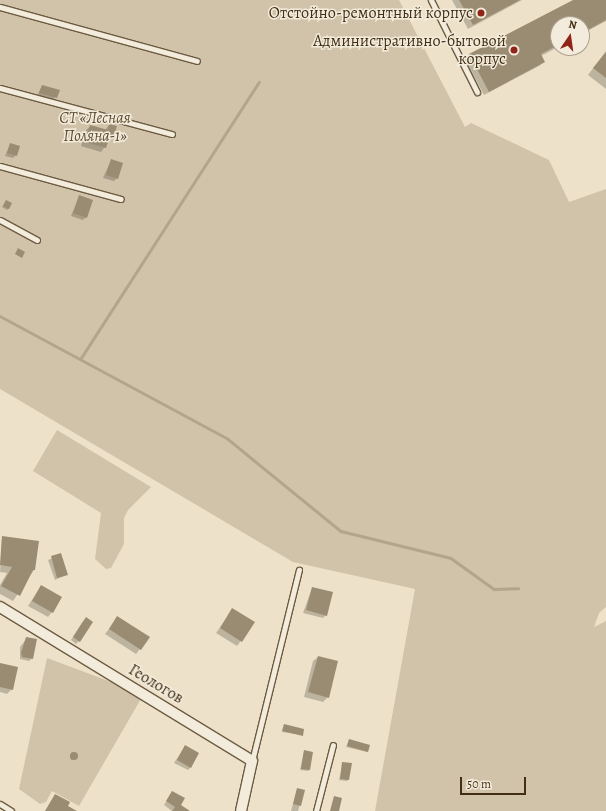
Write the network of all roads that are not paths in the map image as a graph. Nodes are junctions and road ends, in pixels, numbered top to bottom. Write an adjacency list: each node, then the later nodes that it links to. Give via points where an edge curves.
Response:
1 (431, 0): 5 (lane)
2 (0, 7): 3 (lane)
3 (197, 61)
4 (0, 88): 6 (lane)
5 (477, 92)
6 (172, 134)
7 (0, 166): 8 (lane)
8 (121, 199)
9 (0, 220): 10 (lane)
10 (37, 240)
11 (299, 570): 14 (lane)
12 (0, 607): 14 (street, Геологов)
13 (333, 745): 18 (lane)
14 (252, 760): 17 (street)
15 (0, 804): 16 (lane)
16 (12, 811)
17 (241, 811)
18 (316, 811)

